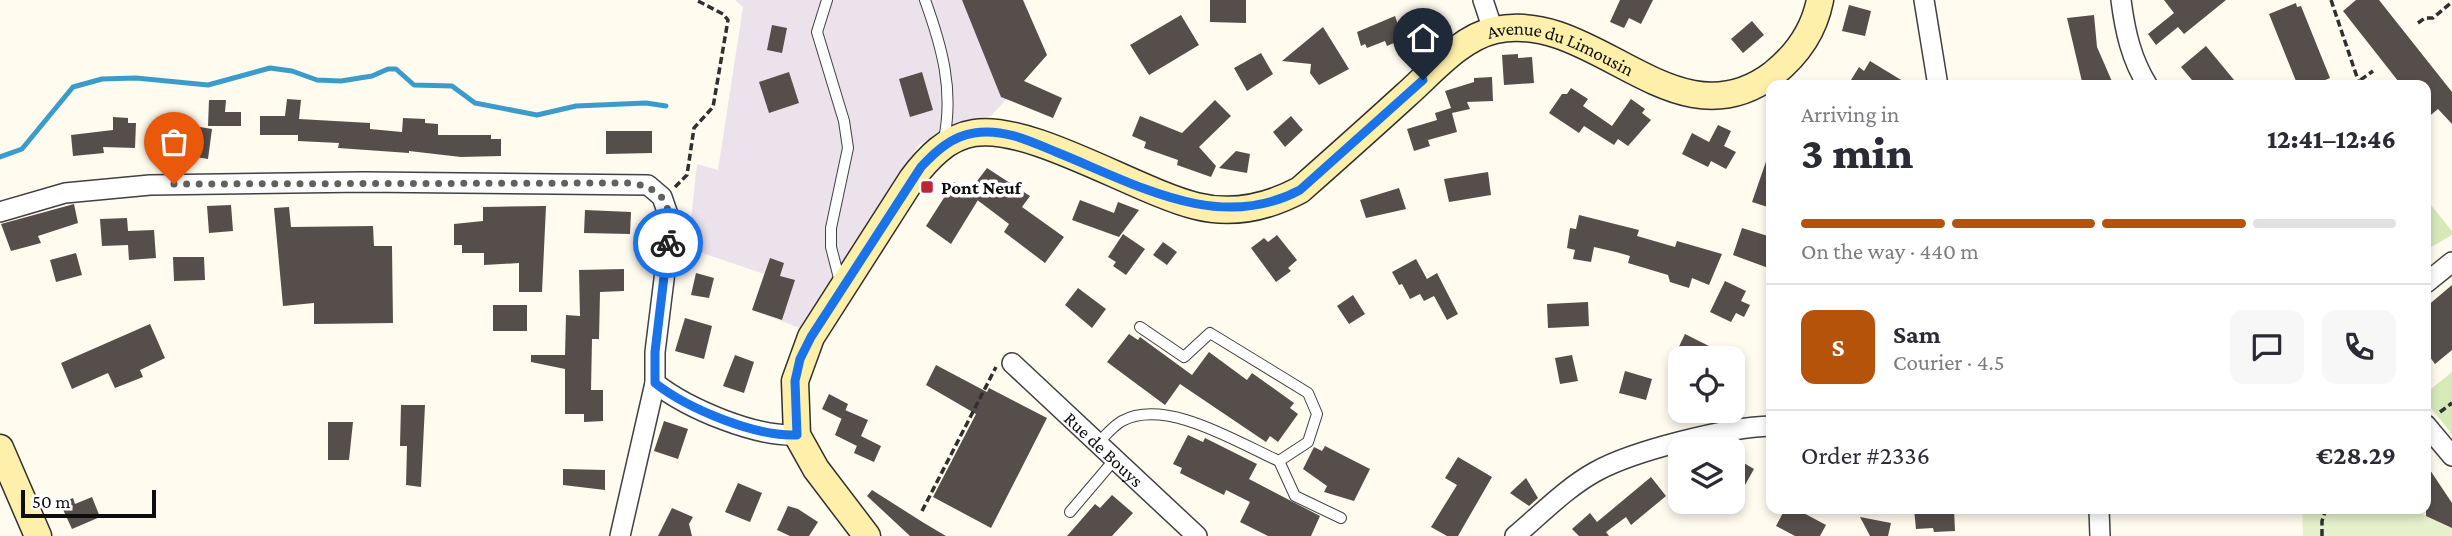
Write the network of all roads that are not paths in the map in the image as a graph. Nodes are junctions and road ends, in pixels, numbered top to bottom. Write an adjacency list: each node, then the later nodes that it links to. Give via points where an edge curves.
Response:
1 (827, 0): 14 (lane, via 817,32 848,148 831,228)
2 (925, 0): 10 (lane, via 948,80 950,111)
3 (1483, 0): 7 (street)
4 (1820, 0): 7 (main road, Avenue du Limousin, via 1807,37 1785,64 1755,85 1713,97 1674,89 1545,30)
5 (1924, 0): 8 (street)
6 (2121, 0): 9 (street, via 2126,35)
7 (1493, 30): 10 (main road, Avenue du Limousin, via 1458,49 1300,190 1262,206 1196,206 1012,134 974,133)
8 (1937, 80)
9 (2144, 80)
10 (943, 146): 14 (main road, Avenue du Limousin, via 912,179)
11 (0, 212): 17 (street, via 65,193 150,185 648,185 662,197 671,223)
12 (2452, 262): 13 (street)
13 (2431, 279)
14 (842, 289): 20 (main road, Avenue du Limousin, via 800,359 795,381)
15 (1140, 327): 25 (lane, via 1184,357 1210,333 1308,393 1317,414 1308,442)
16 (1012, 363): 21 (street, Rue de Bouys)
17 (655, 383): 20 (street, via 672,396 764,434); 30 (street)
18 (1766, 426): 33 (street, via 1746,426 1677,443 1595,472)
19 (2431, 431): 23 (street)
20 (797, 435): 31 (main road, Avenue du Limousin, via 816,469)
21 (1098, 443): 24 (street, Rue de Bouys); 25 (lane, via 1122,421 1152,413 1183,418)
22 (0, 448): 29 (main road)
23 (2452, 456)
24 (1115, 459): 26 (lane); 32 (street, Rue de Bouys)
25 (1279, 461): 28 (lane, via 1295,496)
26 (1070, 512)
27 (2099, 514): 34 (street)
28 (1341, 518)
29 (38, 536)
30 (620, 536)
31 (867, 536)
32 (1197, 536)
33 (1515, 536)
34 (2100, 536)

